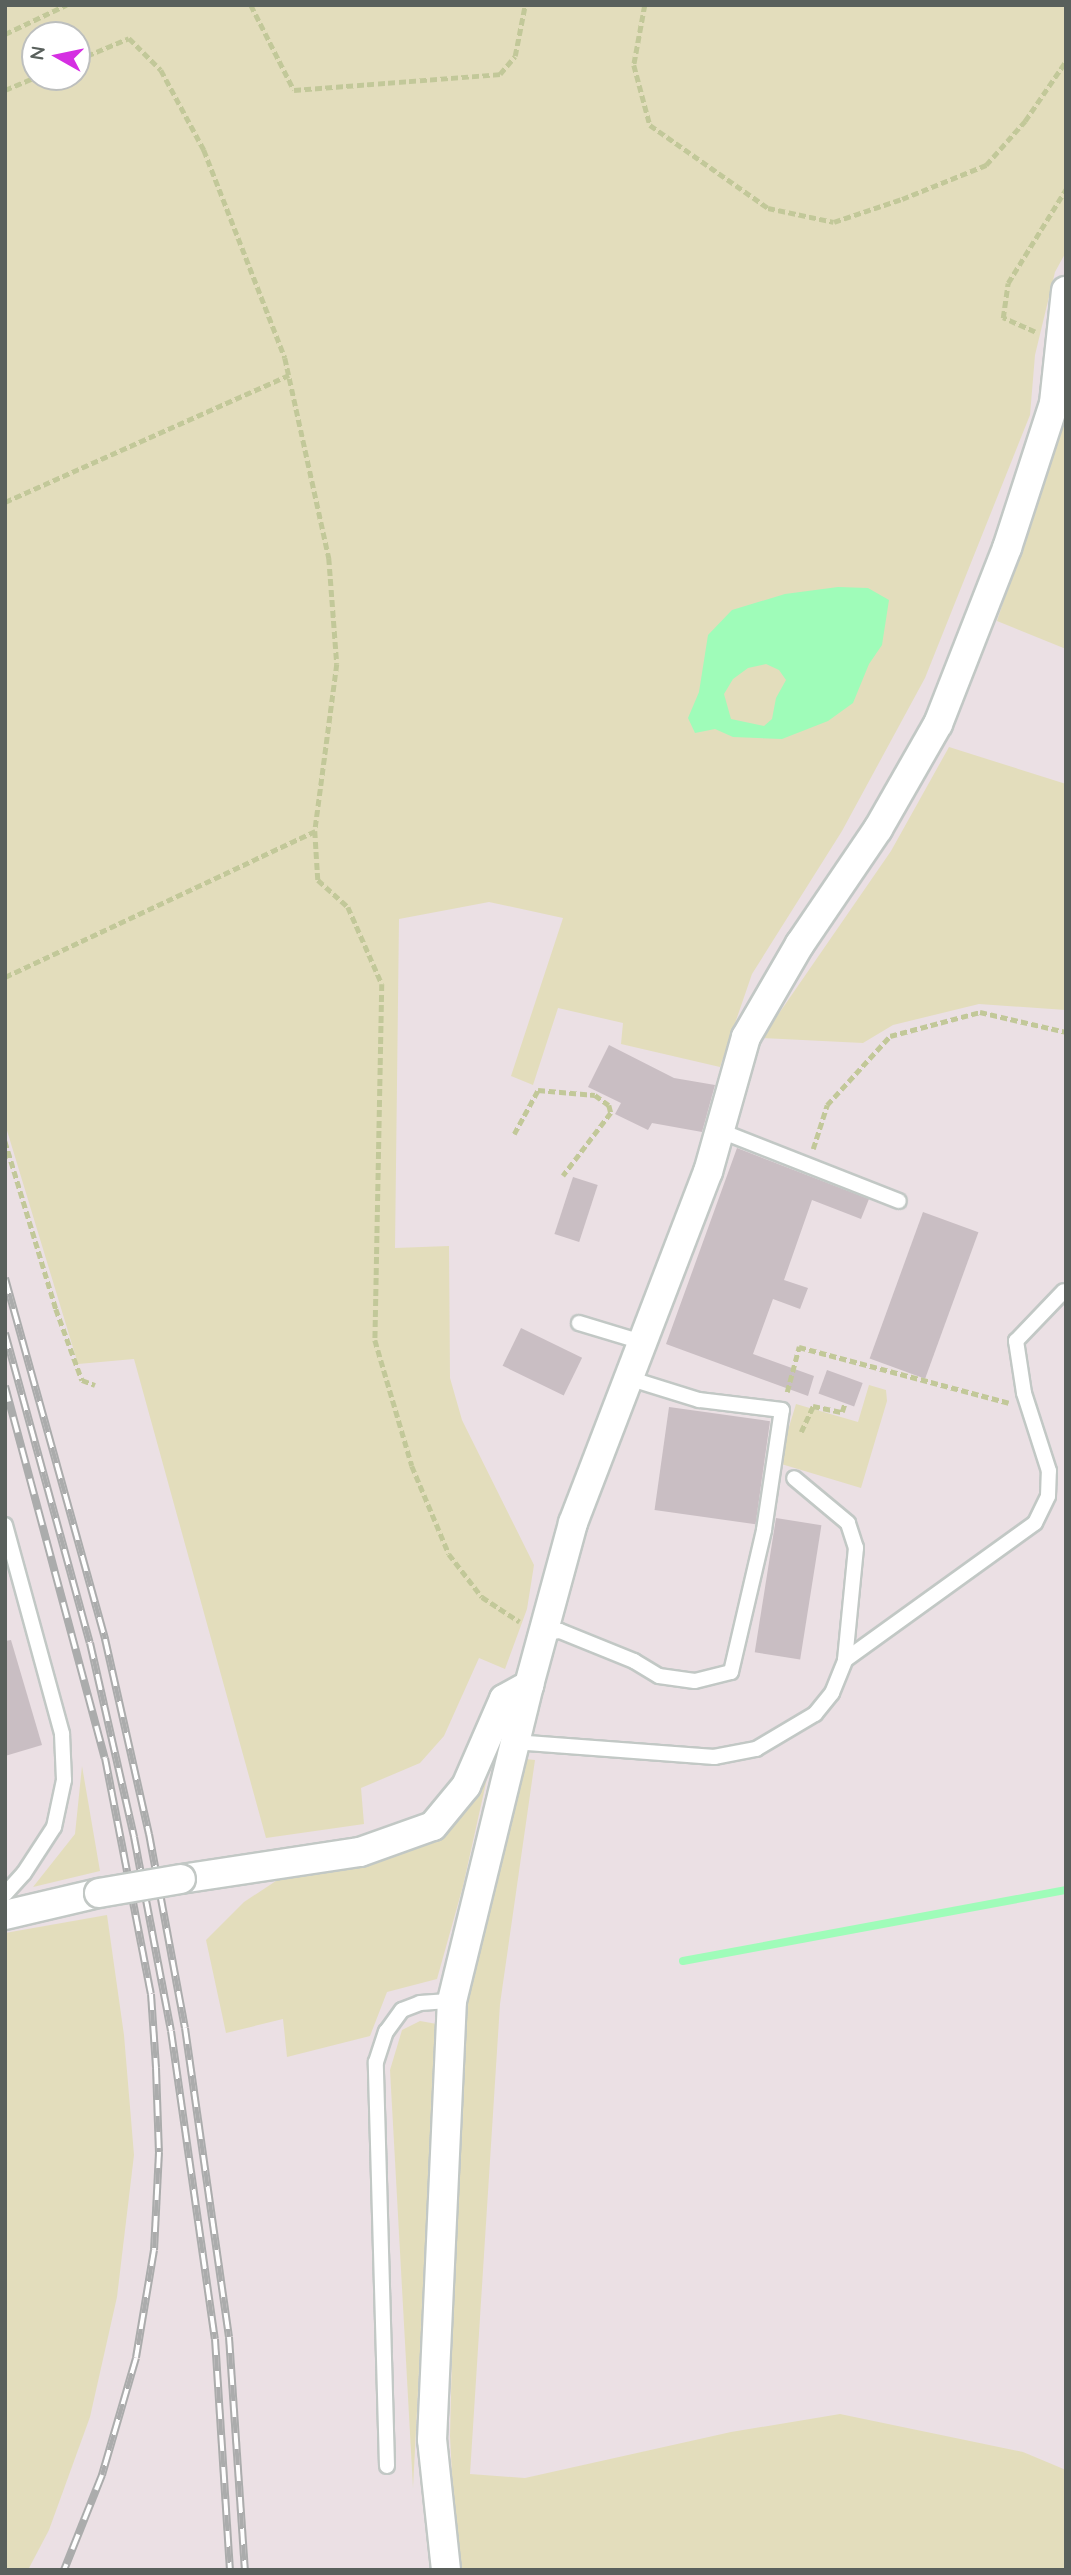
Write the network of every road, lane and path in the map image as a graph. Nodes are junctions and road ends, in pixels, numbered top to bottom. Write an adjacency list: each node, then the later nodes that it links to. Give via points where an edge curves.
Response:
1 (66, 5): 5 (path)
2 (251, 5): 3 (path, via 293,90 499,74 515,56)
3 (525, 5)
4 (645, 5): 7 (path, via 634,65 650,125 768,208 834,222 986,164 1026,121)
5 (5, 34)
6 (91, 54): 11 (path, via 129,38 161,70 204,150)
7 (1066, 61)
8 (1066, 189): 10 (path, via 1008,283 1003,318)
9 (1066, 290): 10 (street)
10 (1060, 343): 16 (street, via 1050,416 1007,548 938,724 878,830 800,944 746,1037)
11 (289, 375): 12 (path); 13 (path, via 329,558 337,664)
12 (5, 502)
13 (315, 831): 14 (path); 33 (path, via 318,880 348,907 382,985 375,1340 412,1466 449,1554 482,1597)
14 (5, 977)
15 (1066, 1032): 19 (path, via 980,1012 890,1036 827,1105)
16 (721, 1130): 19 (lane); 24 (street)
17 (514, 1134): 20 (path, via 538,1090 595,1095 609,1105 611,1113)
18 (5, 1141): 26 (path, via 82,1380)
19 (808, 1165): 21 (lane)
20 (563, 1176)
21 (899, 1201)
22 (1064, 1291): 28 (lane, via 1016,1341)
23 (579, 1323): 24 (lane)
24 (642, 1342): 25 (street)
25 (628, 1378): 29 (lane, via 699,1400); 33 (street, via 573,1523)
26 (95, 1385)
27 (845, 1404): 30 (path, via 842,1412 813,1406)
28 (1029, 1409): 29 (path, via 799,1347); 34 (lane, via 1049,1471 1048,1496 1035,1523)
29 (782, 1410): 33 (lane, via 764,1530 731,1672 695,1681 659,1676 560,1631)
30 (799, 1437)
31 (794, 1478): 34 (lane, via 848,1523 856,1548)
32 (5, 1525): 37 (lane, via 62,1734 64,1780 54,1826)
33 (543, 1633): 35 (street)
34 (845, 1660): 36 (lane, via 832,1693 815,1714 756,1749 713,1757)
35 (529, 1685): 36 (street); 38 (street, bridge, via 504,1699 466,1786 433,1826 360,1852 99,1893)
36 (514, 1742): 39 (street)
37 (5, 1894)
38 (5, 1915)
39 (453, 2001): 40 (lane, via 420,2003 402,2010 386,2032 376,2062); 41 (street, via 432,2440)
40 (387, 2466)
41 (446, 2570)

